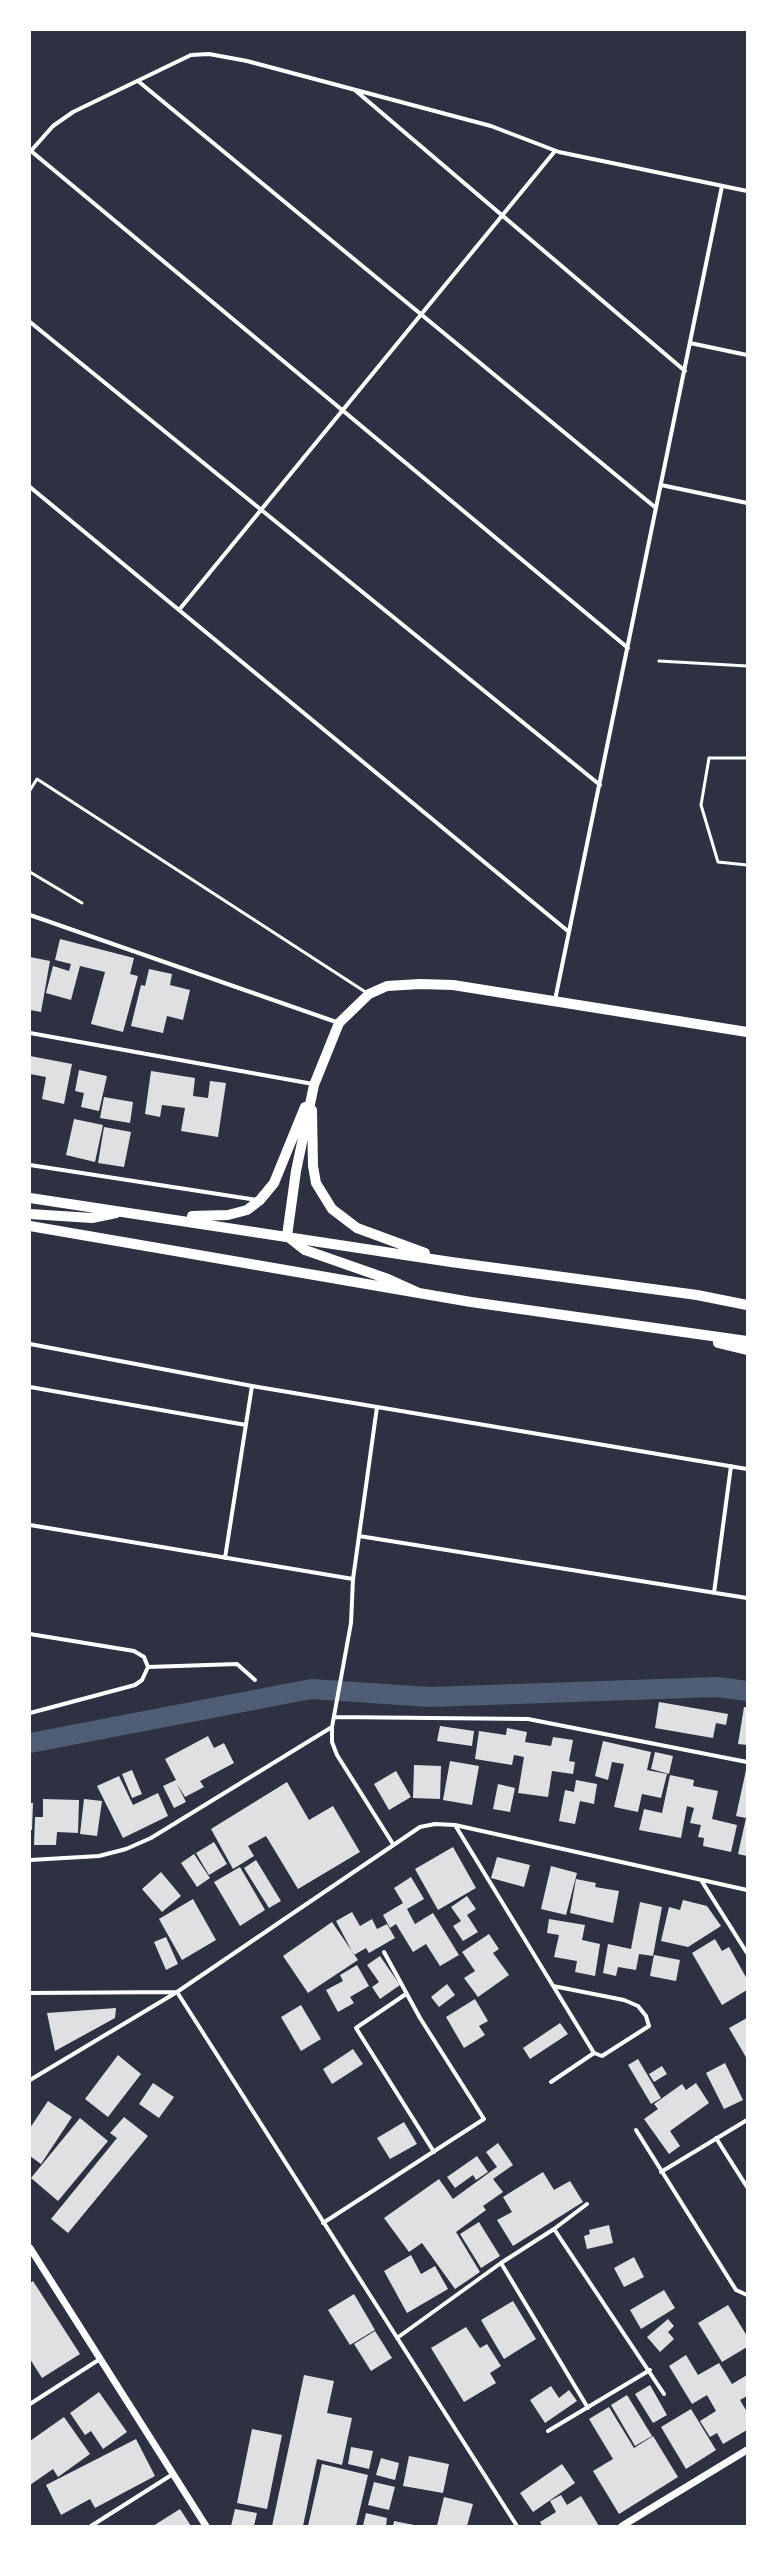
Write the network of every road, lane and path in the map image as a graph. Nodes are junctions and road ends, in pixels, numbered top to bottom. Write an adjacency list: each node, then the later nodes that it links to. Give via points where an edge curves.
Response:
1 (138, 81): 2 (street, via 191,55 209,54 247,61); 3 (street, via 73,112 53,126); 8 (street)
2 (355, 90): 4 (street, via 491,126); 7 (street)
3 (30, 151): 13 (street)
4 (555, 151): 5 (street); 7 (street)
5 (722, 186): 6 (street); 10 (street)
6 (747, 191)
7 (501, 217): 8 (street); 12 (street)
8 (421, 314): 13 (street); 17 (street)
9 (30, 322): 18 (street)
10 (690, 343): 11 (street); 12 (street)
11 (747, 355)
12 (684, 370): 14 (street)
13 (342, 412): 18 (street); 20 (street)
14 (661, 485): 16 (street); 17 (street)
15 (30, 487): 19 (street)
16 (747, 503)
17 (656, 508): 20 (street)
18 (261, 511): 19 (street); 24 (street)
19 (179, 610): 30 (street)
20 (628, 648): 24 (street)
21 (659, 661): 22 (lane)
22 (747, 666)
23 (747, 758): 26 (lane, via 710,758 701,805 718,862)
24 (600, 785): 30 (street)
25 (30, 790): 31 (lane, via 37,779)
26 (747, 864)
27 (30, 872): 28 (lane)
28 (82, 903)
29 (30, 915): 33 (street)
30 (569, 932): 32 (street)
31 (369, 994): 32 (main road, via 387,986 446,985); 33 (main road)
32 (555, 1002): 34 (main road)
33 (339, 1023): 36 (main road)
34 (747, 1032)
35 (30, 1033): 36 (street)
36 (314, 1084): 37 (main road)
37 (311, 1096): 40 (main road, via 298,1119 274,1183); 45 (main road, via 296,1171); 46 (main road, via 315,1177 332,1209 357,1228)
38 (30, 1165): 40 (street)
39 (30, 1198): 41 (main road)
40 (260, 1200): 43 (main road, via 247,1210 228,1215)
41 (124, 1211): 42 (main road, via 92,1218); 43 (main road)
42 (30, 1214)
43 (154, 1216): 45 (main road)
44 (30, 1226): 47 (main road)
45 (287, 1236): 46 (main road); 47 (main road, via 305,1250)
46 (452, 1262): 48 (main road, via 697,1295)
47 (420, 1293): 49 (main road)
48 (747, 1305)
49 (683, 1333): 50 (main road); 52 (main road)
50 (747, 1341)
51 (30, 1344): 53 (street)
52 (747, 1350)
53 (252, 1386): 55 (street); 56 (street)
54 (30, 1387): 56 (street)
55 (377, 1407): 57 (street); 60 (street)
56 (246, 1425): 61 (street)
57 (731, 1466): 58 (street); 63 (street)
58 (747, 1468)
59 (30, 1525): 61 (street)
60 (359, 1536): 62 (street); 63 (street)
61 (225, 1558): 62 (street)
62 (353, 1579): 69 (street, via 351,1623)
63 (714, 1593): 64 (street)
64 (747, 1598)
65 (30, 1634): 66 (street, via 134,1651 144,1657)
66 (148, 1667): 67 (street, via 237,1664); 68 (street, via 142,1680 135,1685)
67 (255, 1680)
68 (30, 1713)
69 (334, 1718): 70 (street); 71 (street, via 528,1719)
70 (332, 1727): 73 (street, via 332,1742 337,1755); 74 (street, via 151,1838 126,1849 99,1856)
71 (747, 1762)
72 (455, 1824): 73 (street, via 435,1824 420,1828); 75 (street); 79 (street)
73 (393, 1844): 80 (street)
74 (30, 1860)
75 (701, 1880): 76 (street); 78 (street)
76 (747, 1890)
77 (384, 1952): 82 (street)
78 (747, 1953)
79 (553, 1986): 83 (street); 83 (street, via 624,2000 638,2006 646,2016 649,2026 602,2056)
80 (177, 1992): 81 (street); 84 (street); 93 (street)
81 (30, 1993)
82 (406, 1994): 89 (street, via 356,2028); 89 (street, via 484,2119)
83 (594, 2053): 85 (street)
84 (30, 2080)
85 (551, 2082)
86 (747, 2120): 88 (street)
87 (636, 2130): 90 (street)
88 (716, 2138): 90 (street); 91 (street)
89 (434, 2152): 93 (street)
90 (661, 2172): 97 (street, via 736,2290)
91 (747, 2187)
92 (587, 2204): 94 (street)
93 (323, 2223): 98 (street)
94 (554, 2229): 96 (street); 100 (street)
95 (30, 2248): 99 (street)
96 (501, 2263): 98 (street); 103 (street)
97 (747, 2295)
98 (397, 2338): 109 (street)
99 (100, 2359): 102 (street); 106 (street)
100 (650, 2370): 101 (street); 103 (street)
101 (664, 2394)
102 (30, 2404)
103 (588, 2408): 104 (street)
104 (548, 2431)
105 (747, 2450): 110 (street)
106 (173, 2474): 107 (street); 108 (street)
107 (91, 2526)
108 (206, 2526)
109 (517, 2526)
110 (622, 2526)

